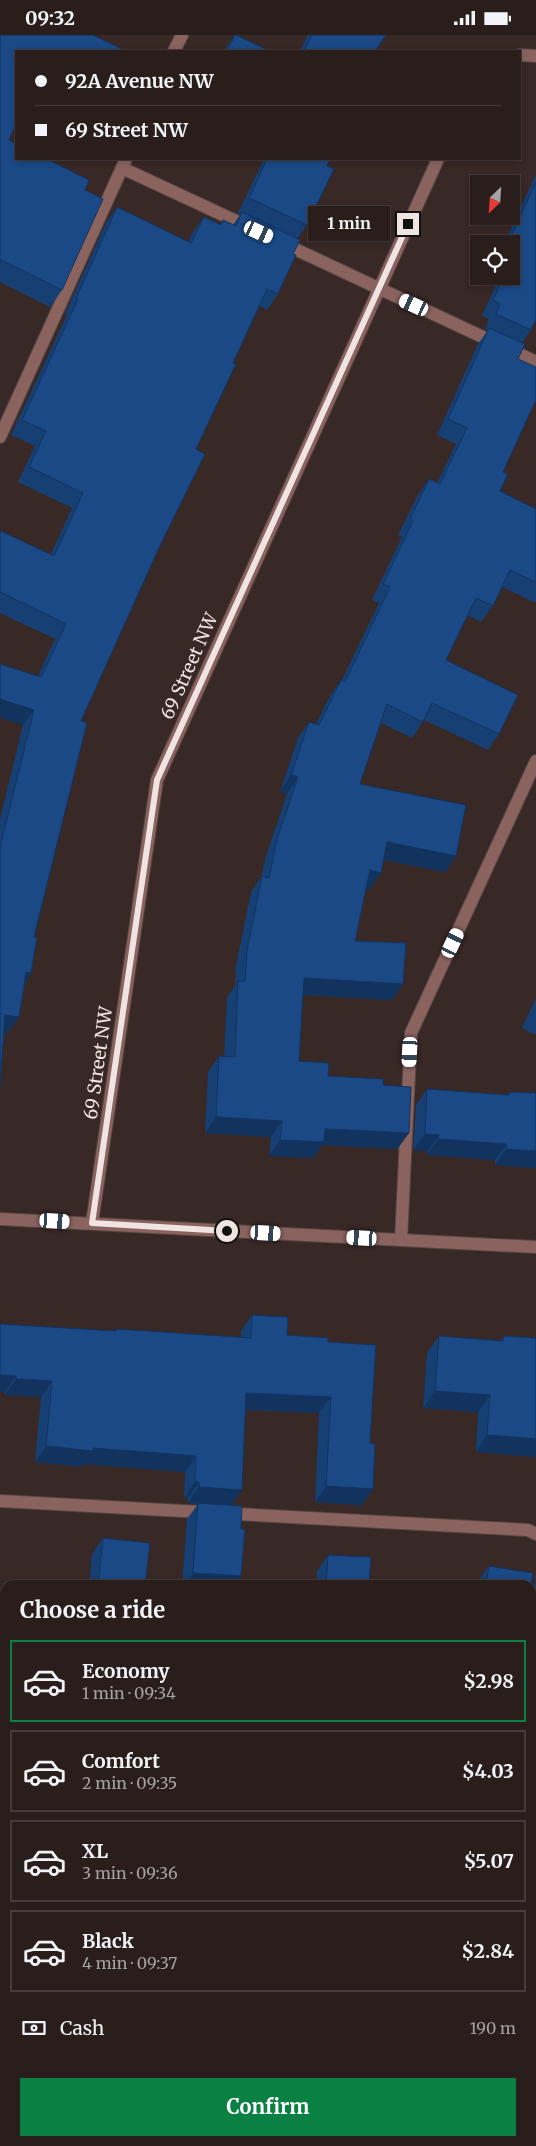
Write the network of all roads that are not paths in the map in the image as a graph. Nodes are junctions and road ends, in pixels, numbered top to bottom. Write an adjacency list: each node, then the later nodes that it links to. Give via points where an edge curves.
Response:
1 (182, 35): 2 (street)
2 (174, 50)
3 (521, 55): 4 (street)
4 (536, 56)
5 (438, 160): 7 (street, 69 Street NW)
6 (124, 163): 7 (street, via 268,237); 9 (street)
7 (379, 289): 8 (street); 12 (street, 69 Street NW, via 157,780)
8 (536, 362)
9 (0, 437)
10 (536, 761): 13 (street, via 411,1033)
11 (0, 1219): 12 (street)
12 (92, 1223): 13 (street)
13 (401, 1240): 14 (street)
14 (536, 1247)
15 (0, 1501): 16 (street, via 528,1530)
16 (536, 1534)

